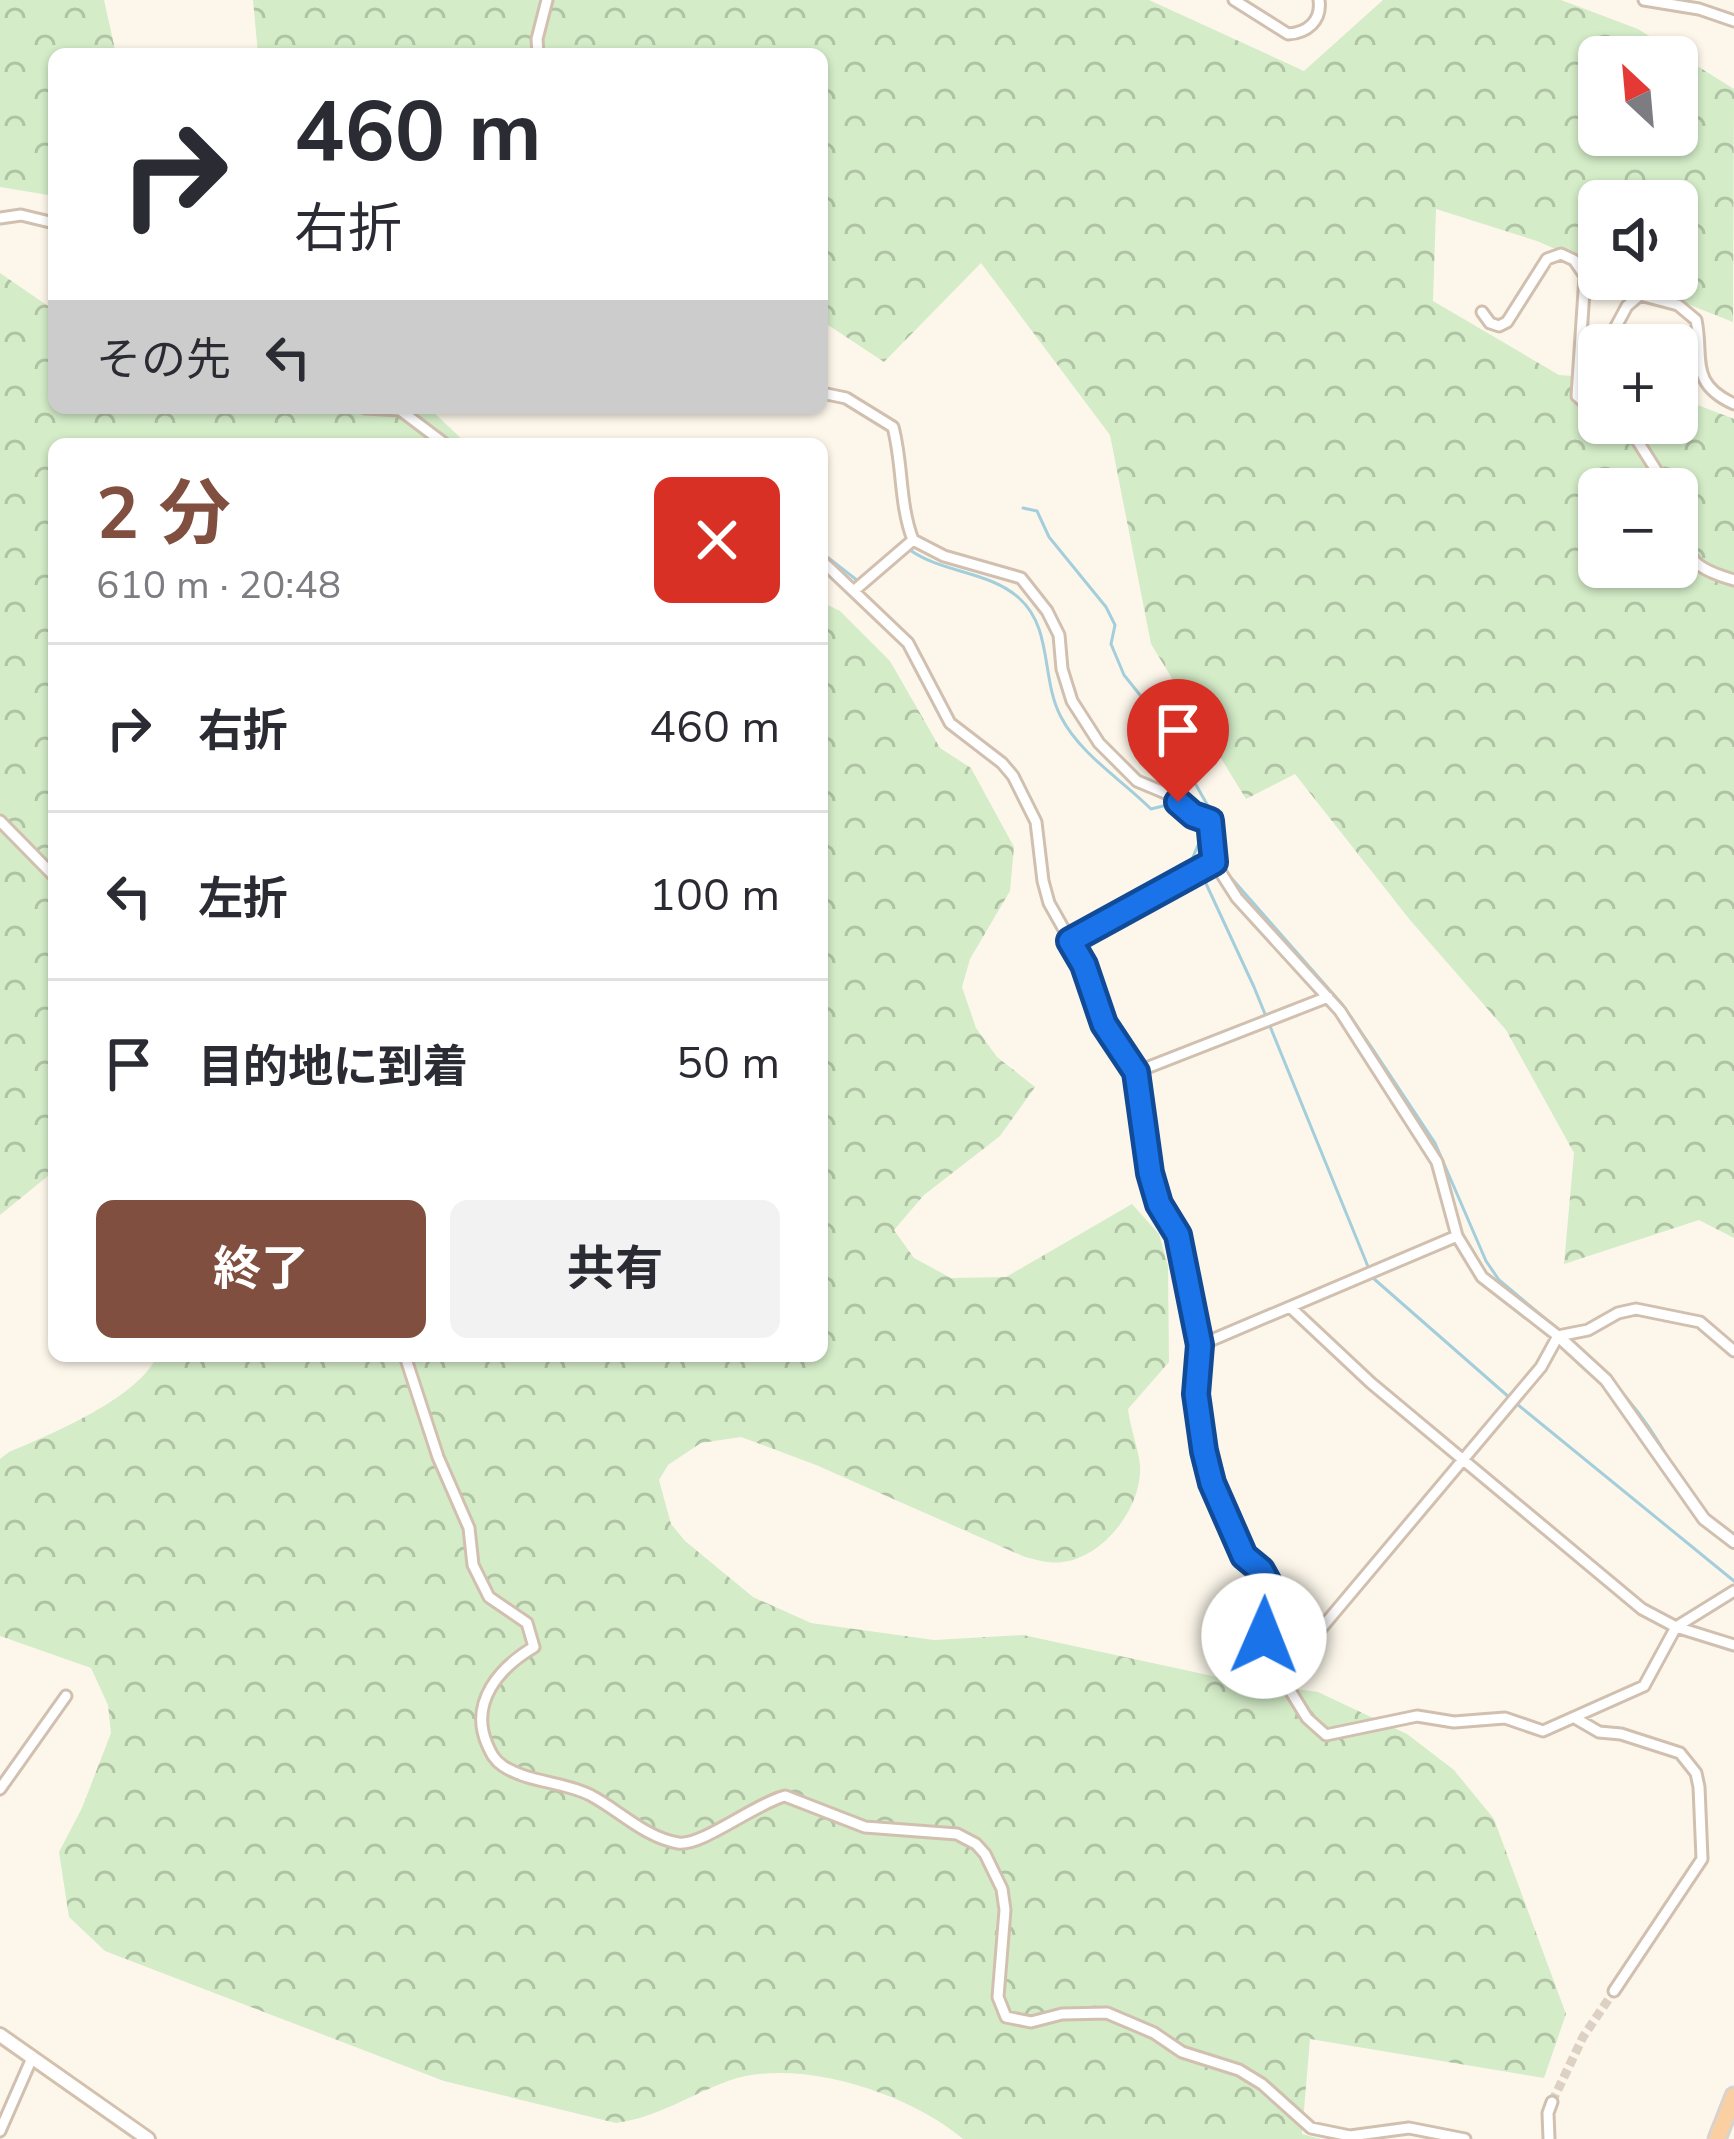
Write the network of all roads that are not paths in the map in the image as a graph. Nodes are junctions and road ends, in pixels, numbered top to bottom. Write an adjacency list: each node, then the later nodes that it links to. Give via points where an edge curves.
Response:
1 (548, 0): 6 (street)
2 (1234, 0): 3 (street, via 1288,34 1309,28)
3 (1319, 0)
4 (1644, 0): 5 (street)
5 (1734, 21)
6 (538, 48)
7 (0, 218): 8 (street)
8 (48, 221)
9 (1482, 312): 14 (street, via 1490,323 1507,322 1547,259 1574,260 1585,276)
10 (1619, 324): 11 (street, via 1634,299 1649,296 1678,305)
11 (1696, 324)
12 (1698, 365): 15 (street, via 1717,396)
13 (828, 394): 18 (street, via 893,427)
14 (1577, 396)
15 (1734, 404)
16 (405, 414): 17 (street)
17 (438, 438)
18 (913, 540): 22 (street); 24 (street, via 1021,578 1033,590 1059,635 1072,701 1099,743 1137,781 1210,821)
19 (828, 566): 22 (street)
20 (1698, 567): 21 (street)
21 (1734, 580)
22 (856, 589): 26 (street, via 908,643 950,723 1013,776 1036,822 1049,903)
23 (0, 821): 25 (street)
24 (1214, 862): 26 (street); 27 (street)
25 (48, 869)
26 (1070, 941): 28 (street, via 1104,1024)
27 (1328, 997): 28 (street); 29 (street, via 1437,1162)
28 (1136, 1072): 32 (street, via 1150,1173 1178,1235)
29 (1457, 1236): 30 (street); 31 (street, via 1482,1277)
30 (1290, 1307): 32 (street); 35 (street)
31 (1558, 1336): 33 (street, via 1636,1309 1700,1322); 35 (street); 36 (street, via 1606,1380 1704,1519)
32 (1200, 1345): 40 (street, via 1196,1394 1212,1483 1244,1556 1271,1588 1261,1643)
33 (1734, 1351)
34 (407, 1362): 51 (street, via 469,1528 473,1565 489,1597 527,1623 534,1647 510,1661 485,1694 482,1732 499,1764 588,1793 682,1844 785,1796 865,1827 956,1834 986,1854 1002,1888 998,1997 1006,2017 1107,2013 1182,2052 1239,2070 1311,2128 1350,2136 1409,2128)
35 (1462, 1458): 38 (street, via 1642,1609); 40 (street)
36 (1734, 1542)
37 (1734, 1591): 38 (street)
38 (1676, 1627): 39 (street); 42 (street, via 1644,1686)
39 (1734, 1646)
40 (1282, 1675): 42 (street, via 1325,1735 1417,1716 1505,1718 1544,1731)
41 (66, 1696): 43 (street)
42 (1575, 1718): 44 (street, via 1598,1732 1680,1753 1699,1787 1702,1859)
43 (0, 1789)
44 (1614, 1991)
45 (0, 2035): 46 (main road)
46 (32, 2058): 49 (street); 50 (main road)
47 (1734, 2096): 53 (highway)
48 (1552, 2102): 52 (street)
49 (0, 2131)
50 (148, 2139)
51 (1465, 2139)
52 (1549, 2139)
53 (1717, 2139)

